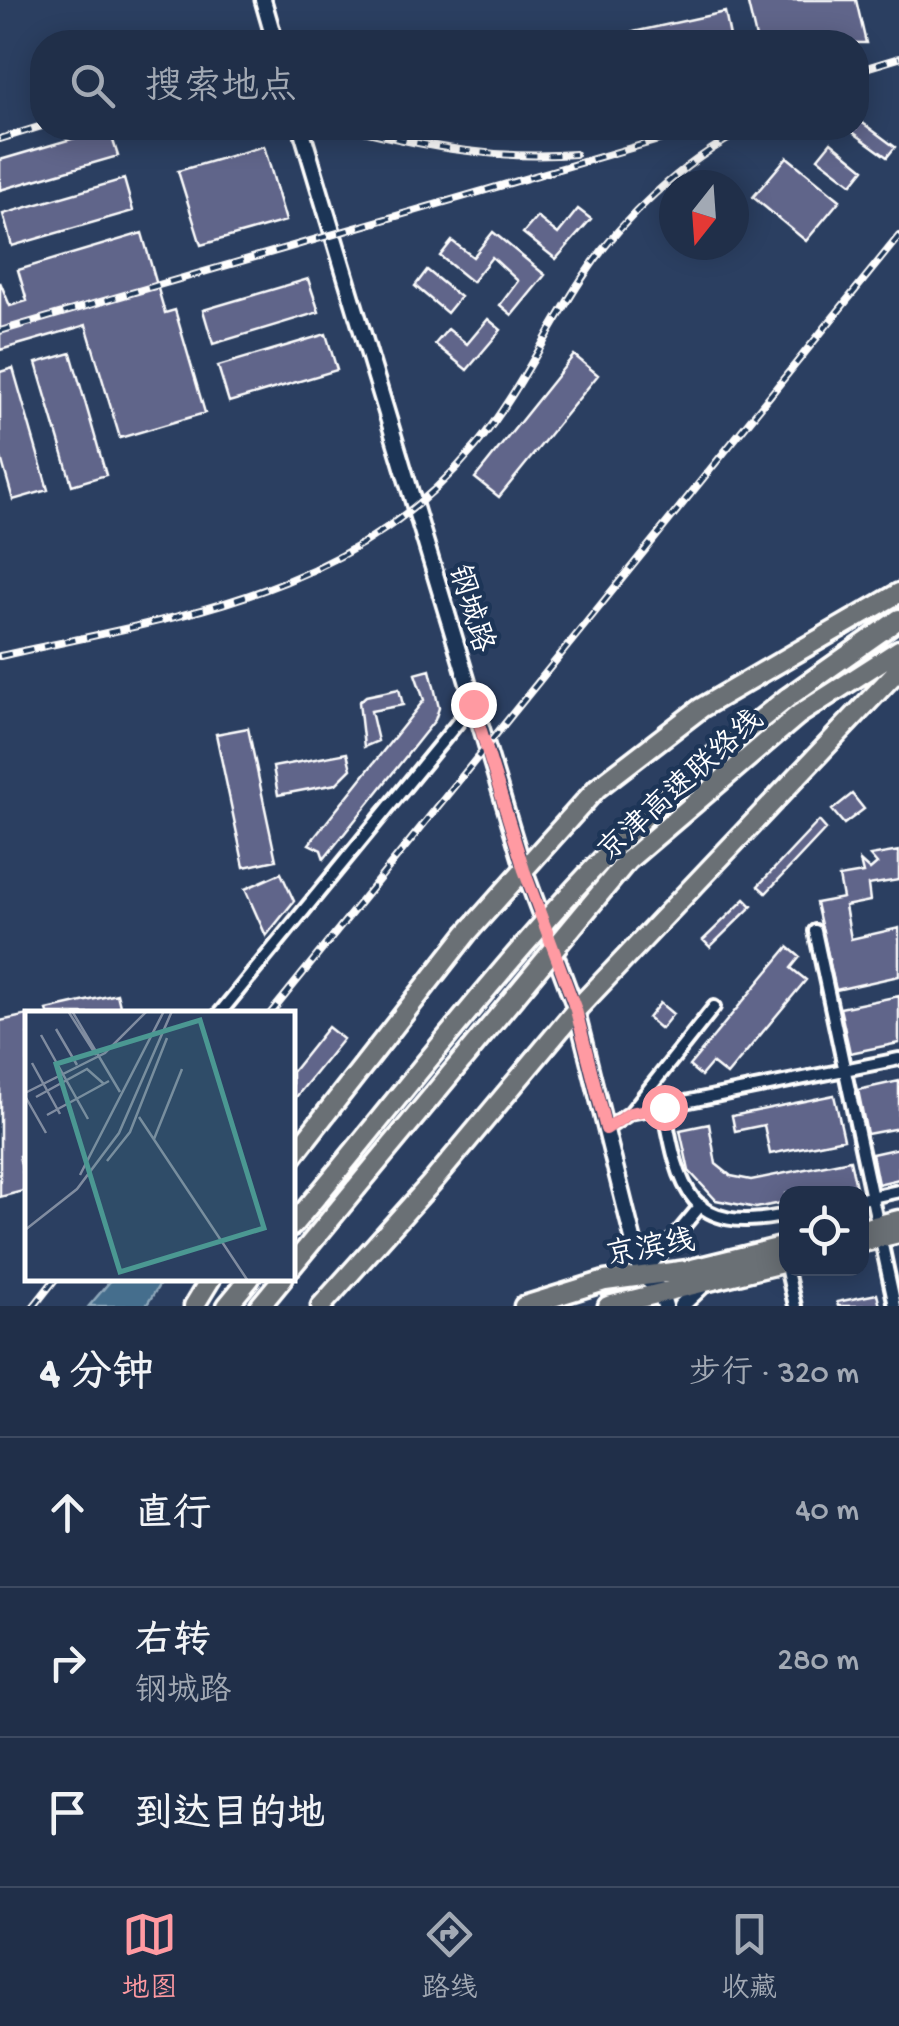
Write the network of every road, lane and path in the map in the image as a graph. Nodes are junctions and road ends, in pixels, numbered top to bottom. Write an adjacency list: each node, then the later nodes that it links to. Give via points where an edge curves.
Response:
1 (263, 0): 2 (street)
2 (272, 30)
3 (305, 140): 8 (street, 钢城路)
4 (899, 593): 9 (highway, via 701,708 596,788)
5 (899, 619): 27 (highway, 京津高速联络线, bridge, via 787,698 664,798 489,986)
6 (899, 650): 31 (highway, 京津高速联络线, bridge, via 798,715 627,861)
7 (899, 670): 12 (highway)
8 (473, 704): 9 (street, 钢城路); 13 (street)
9 (524, 870): 12 (street, 钢城路); 19 (highway)
10 (816, 931): 15 (street)
11 (714, 1007): 17 (street)
12 (576, 1010): 18 (street, 钢城路); 44 (highway)
13 (221, 1011)
14 (899, 1059): 15 (street)
15 (846, 1070): 16 (street); 20 (street)
16 (664, 1107): 17 (street); 24 (street, via 682,1187)
17 (630, 1113): 18 (street)
18 (606, 1129): 33 (street, 钢城路)
19 (295, 1153)
20 (865, 1186)
21 (899, 1191): 22 (street)
22 (869, 1198)
23 (869, 1203): 28 (street)
24 (701, 1205): 25 (street, via 734,1222); 33 (street)
25 (779, 1216)
26 (899, 1220): 28 (highway)
27 (295, 1222)
28 (880, 1231): 49 (street)
29 (779, 1255): 32 (highway, 京滨线)
30 (779, 1256): 35 (highway, 京滨线)
31 (295, 1262)
32 (688, 1270): 33 (highway, 京滨线); 39 (highway)
33 (642, 1275): 39 (street); 40 (street); 45 (highway, 京滨线)
34 (789, 1276): 48 (street)
35 (711, 1280): 39 (highway, 京滨线); 47 (street)
36 (209, 1281): 41 (highway)
37 (248, 1281): 42 (highway)
38 (280, 1281): 43 (highway)
39 (662, 1297): 40 (highway, 京滨线)
40 (638, 1301): 46 (highway, 京滨线)
41 (194, 1306)
42 (228, 1306)
43 (260, 1306)
44 (321, 1306)
45 (524, 1306)
46 (608, 1306)
47 (681, 1306)
48 (794, 1306)
49 (896, 1306)

